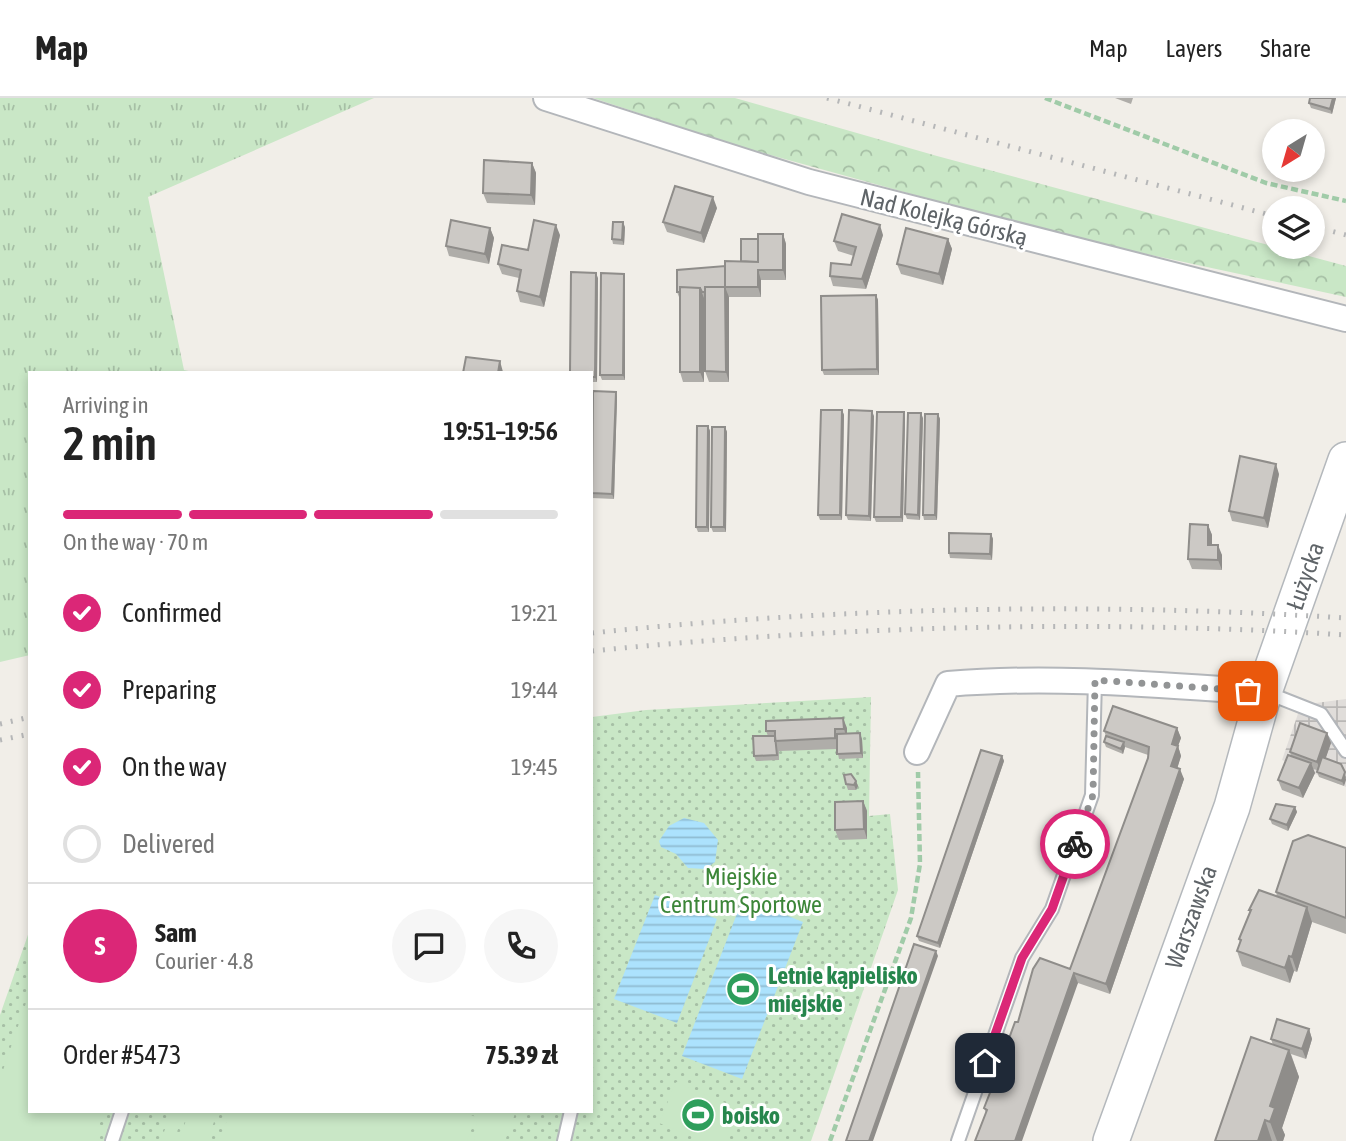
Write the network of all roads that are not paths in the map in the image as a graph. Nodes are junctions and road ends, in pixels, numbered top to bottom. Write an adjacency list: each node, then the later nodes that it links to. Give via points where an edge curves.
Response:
1 (546, 98): 2 (street, Nad Kolejką Górską, via 808,182)
2 (1346, 319)
3 (1346, 460): 5 (main road, Łużycka)
4 (1095, 680): 5 (street); 7 (street, via 948,684); 12 (lane, via 1093,795 1052,909 1022,958)
5 (1264, 692): 6 (lane, via 1321,714); 13 (main road, Warszawska, via 1231,807)
6 (1346, 751)
7 (917, 752)
8 (121, 1113): 10 (lane)
9 (571, 1113): 11 (lane)
10 (112, 1141)
11 (564, 1141)
12 (958, 1141)
13 (1111, 1141)

